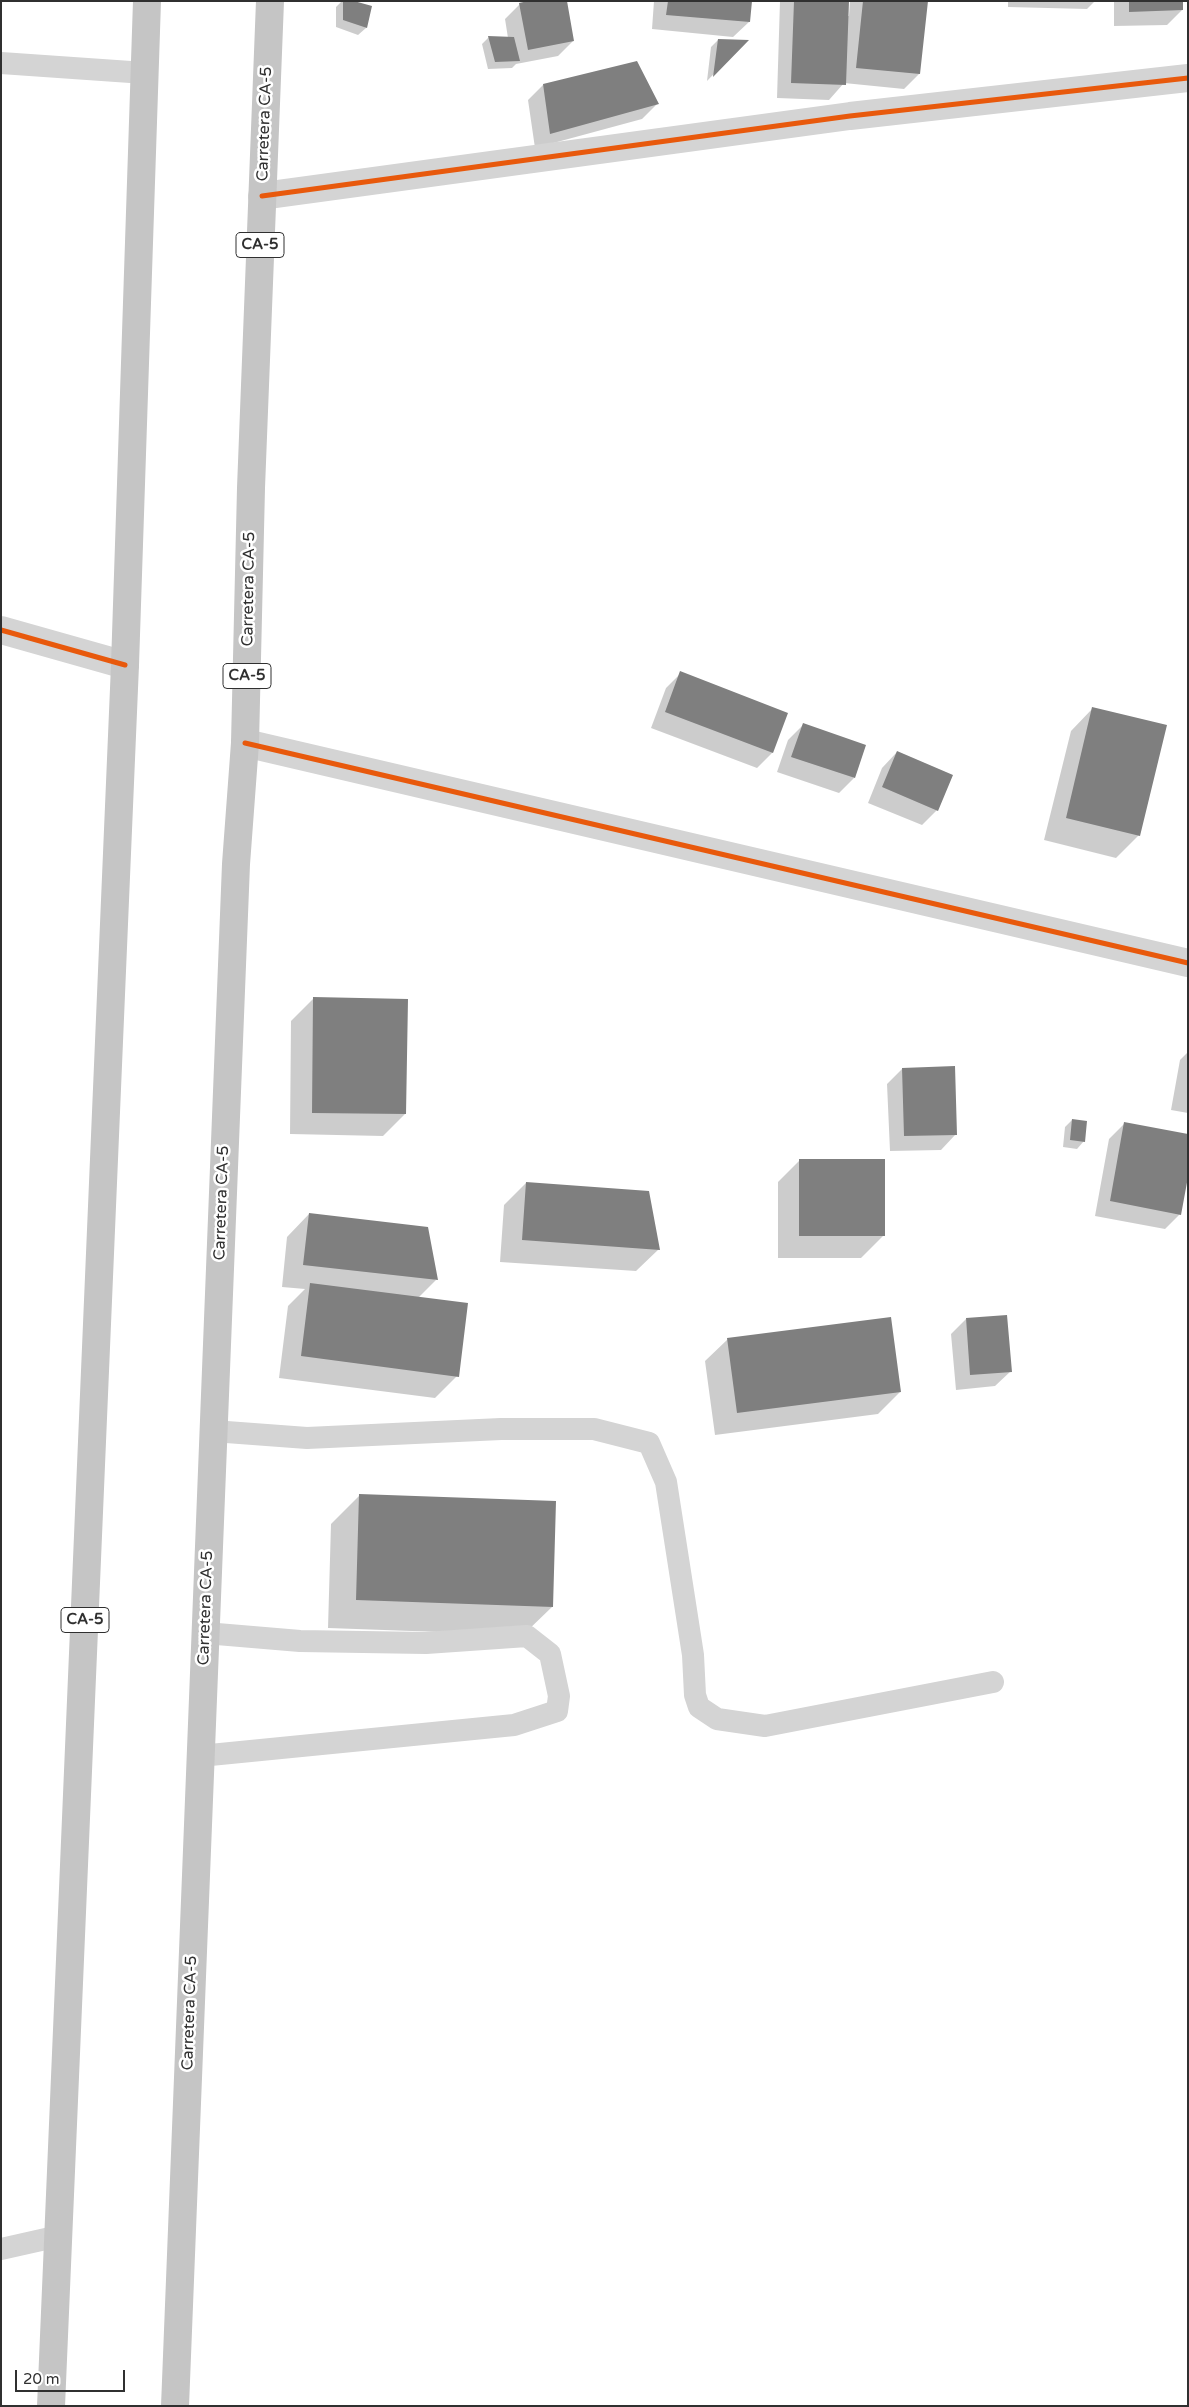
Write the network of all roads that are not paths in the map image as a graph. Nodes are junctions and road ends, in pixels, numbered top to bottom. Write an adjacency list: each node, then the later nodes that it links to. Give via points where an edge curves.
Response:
1 (147, 1): 4 (highway, CA-5)
2 (270, 1): 6 (highway, Carretera CA-5 / CA-5)
3 (1, 63): 4 (lane)
4 (145, 73): 8 (highway, CA-5)
5 (1188, 78): 6 (street, via 850,116)
6 (262, 196): 9 (highway, Carretera CA-5 / CA-5)
7 (1, 630): 8 (street)
8 (125, 665): 15 (highway, CA-5)
9 (245, 743): 10 (street); 11 (highway, Carretera CA-5 / CA-5, via 235,874)
10 (1188, 963)
11 (213, 1431): 12 (highway, Carretera CA-5 / CA-5); 13 (lane, via 307,1438 501,1429 594,1429 649,1443 666,1482 699,1707 717,1719 765,1726)
12 (205, 1633): 14 (highway, Carretera CA-5 / CA-5); 14 (lane, via 300,1640 426,1643 527,1636 550,1654 559,1696 557,1711 514,1725)
13 (993, 1682)
14 (200, 1756): 18 (highway, Carretera CA-5 / CA-5)
15 (59, 2236): 16 (lane); 17 (highway, CA-5)
16 (1, 2249)
17 (51, 2406)
18 (174, 2406)

